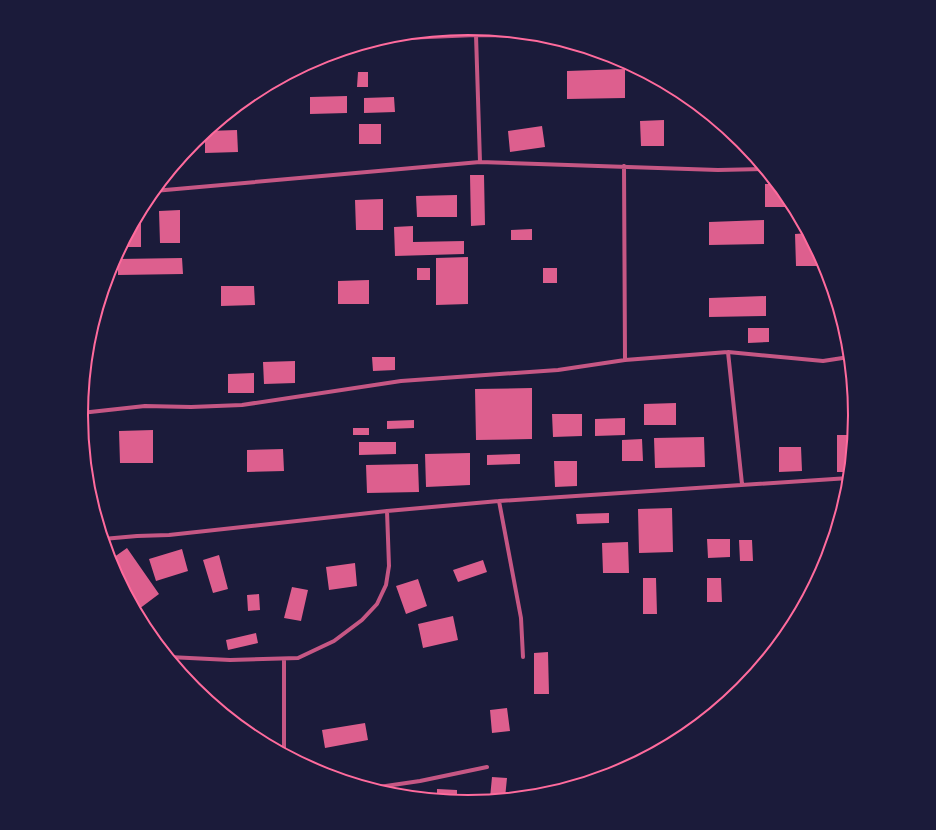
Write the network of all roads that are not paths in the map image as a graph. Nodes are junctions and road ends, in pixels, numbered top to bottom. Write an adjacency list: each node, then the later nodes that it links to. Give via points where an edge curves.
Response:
1 (476, 36): 2 (street); 3 (street); 4 (street)
2 (493, 36)
3 (422, 38)
4 (480, 162): 5 (street); 7 (street)
5 (624, 166): 6 (street, via 718,170); 10 (street)
6 (757, 168)
7 (162, 190)
8 (728, 352): 9 (street, via 823,361); 10 (street); 13 (street)
9 (844, 358)
10 (625, 360): 11 (street, via 558,370 401,381 242,405 145,406)
11 (88, 412)
12 (843, 478): 13 (street)
13 (742, 484): 14 (street)
14 (499, 501): 15 (street); 18 (street, via 521,618)
15 (387, 511): 16 (street, via 169,535); 19 (street, via 389,566 386,585 377,604 362,620 334,641 298,658)
16 (109, 539)
17 (176, 657): 19 (street)
18 (523, 657)
19 (284, 659): 20 (street)
20 (284, 747)
21 (487, 767): 22 (street)
22 (386, 786)

